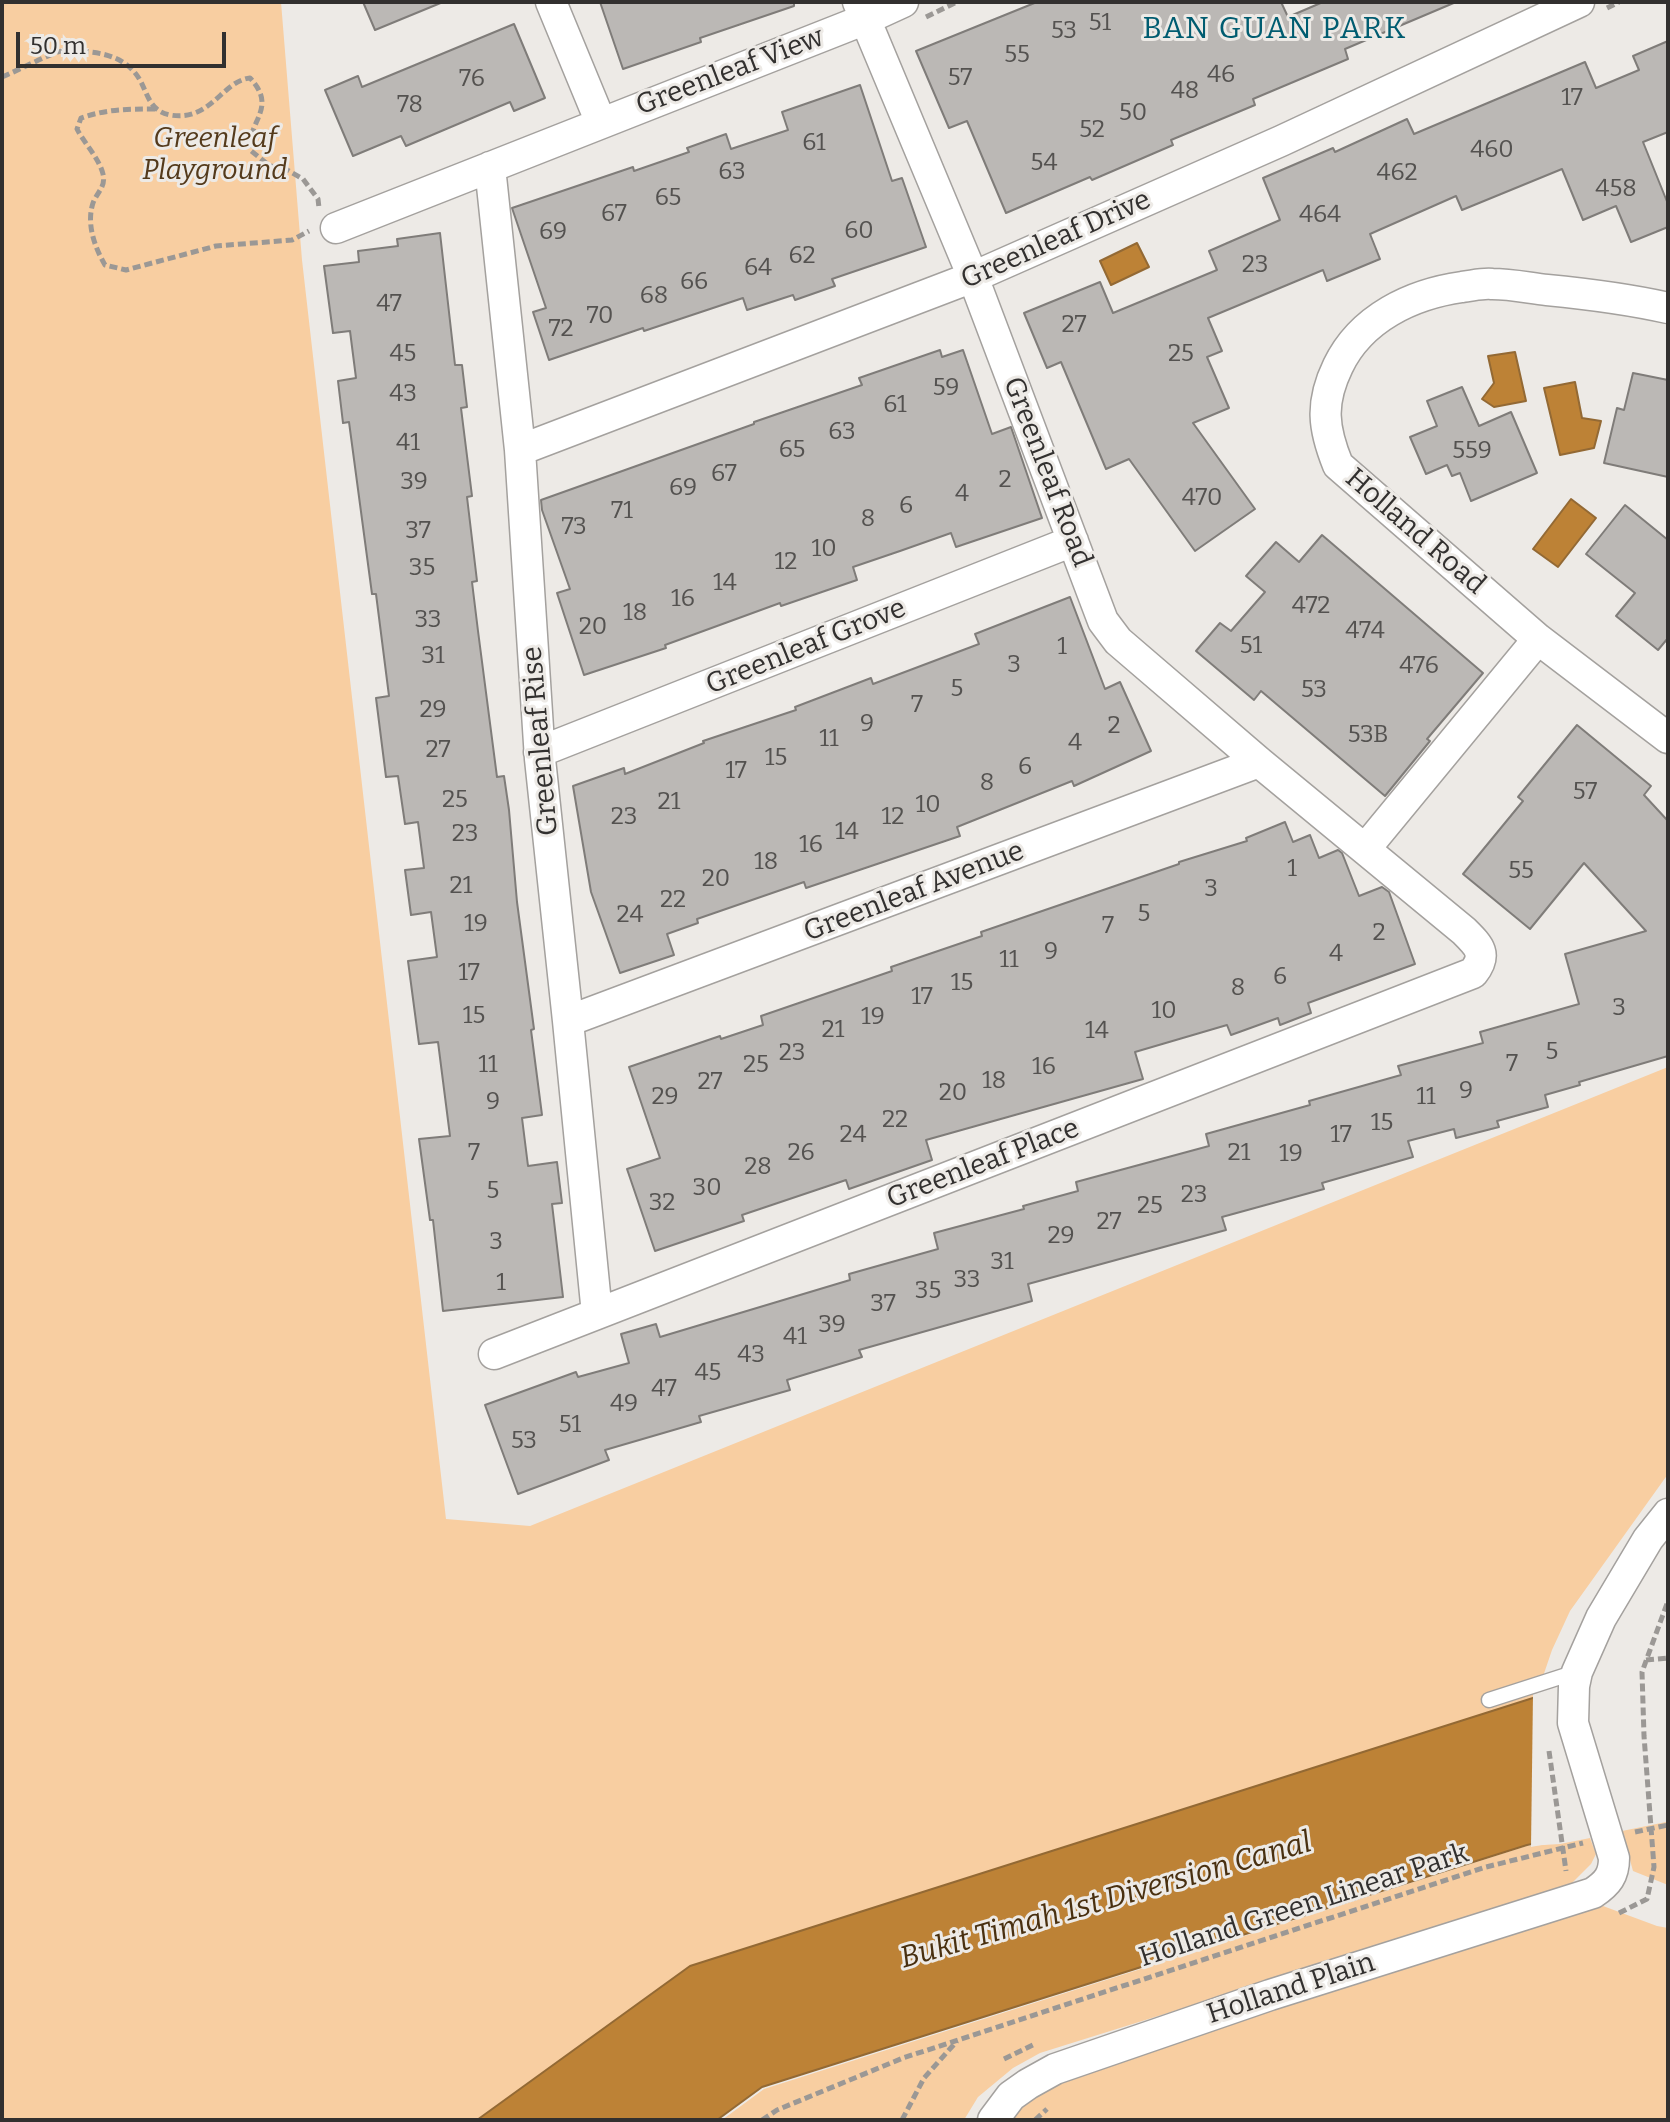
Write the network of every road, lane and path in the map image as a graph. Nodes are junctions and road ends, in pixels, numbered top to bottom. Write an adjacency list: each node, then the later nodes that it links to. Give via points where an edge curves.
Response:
1 (551, 2): 7 (street, Greenleaf View)
2 (903, 2): 4 (street, Greenleaf View)
3 (1579, 2): 10 (street, Greenleaf Drive)
4 (862, 11): 7 (street, Greenleaf View); 10 (street, Greenleaf Road)
5 (2, 77): 6 (path, via 61,51 98,52 122,61 139,78)
6 (155, 109): 9 (path, via 171,115 203,110 250,78 262,90 263,104 250,150 270,166 303,179 318,199); 9 (path, via 97,112 81,118 77,129 103,174 91,226 105,265 126,270 216,246 292,240)
7 (601, 123): 8 (street, Greenleaf View)
8 (490, 167): 9 (street, Greenleaf View); 12 (street, Greenleaf Rise)
9 (322, 223)
10 (973, 277): 12 (street, Greenleaf Drive); 13 (street, Greenleaf Road)
11 (1668, 308): 14 (street, Holland Road, via 1490,283 1444,290 1403,303 1378,318 1356,337 1331,382 1325,407 1328,440 1338,465)
12 (520, 450): 16 (street, Greenleaf Rise)
13 (1073, 541): 16 (street, Greenleaf Grove); 17 (street, Greenleaf Road, via 1103,621 1118,641)
14 (1538, 639): 15 (street, Holland Road); 18 (street)
15 (1668, 738)
16 (539, 752): 20 (street, Greenleaf Rise)
17 (1259, 762): 18 (street, Greenleaf Road); 20 (street, Greenleaf Avenue)
18 (1365, 849): 19 (street, Greenleaf Road, via 1477,943 1482,955)
19 (1473, 973): 21 (street, Greenleaf Place)
20 (568, 1021): 21 (street, Greenleaf Rise)
21 (597, 1314): 22 (street, Greenleaf Place)
22 (494, 1354)
23 (1668, 1514): 27 (street, via 1601,1618)
24 (1668, 1601): 26 (path)
25 (1668, 1658): 26 (path)
26 (1646, 1660): 30 (path, via 1642,1672)
27 (1575, 1679): 28 (lane); 31 (street, via 1573,1723)
28 (1489, 1700)
29 (1668, 1825): 30 (path, Holland Green Linear Park)
30 (1651, 1826): 31 (path, Holland Green Linear Park); 34 (path, via 1654,1867)
31 (1607, 1835): 32 (path, Holland Green Linear Park); 39 (street, Holland Plain, via 1614,1873 1593,1893 1055,2069 1011,2096)
32 (1563, 1845): 33 (path); 35 (path, Holland Green Linear Park)
33 (1567, 1870)
34 (1647, 1899)
35 (958, 2041): 37 (path, Holland Green Linear Park, via 903,2058); 38 (path, Holland Green Linear Park, via 924,2078)
36 (1045, 2110): 40 (path)
37 (762, 2120)
38 (902, 2120)
39 (993, 2120)
40 (1035, 2120)

